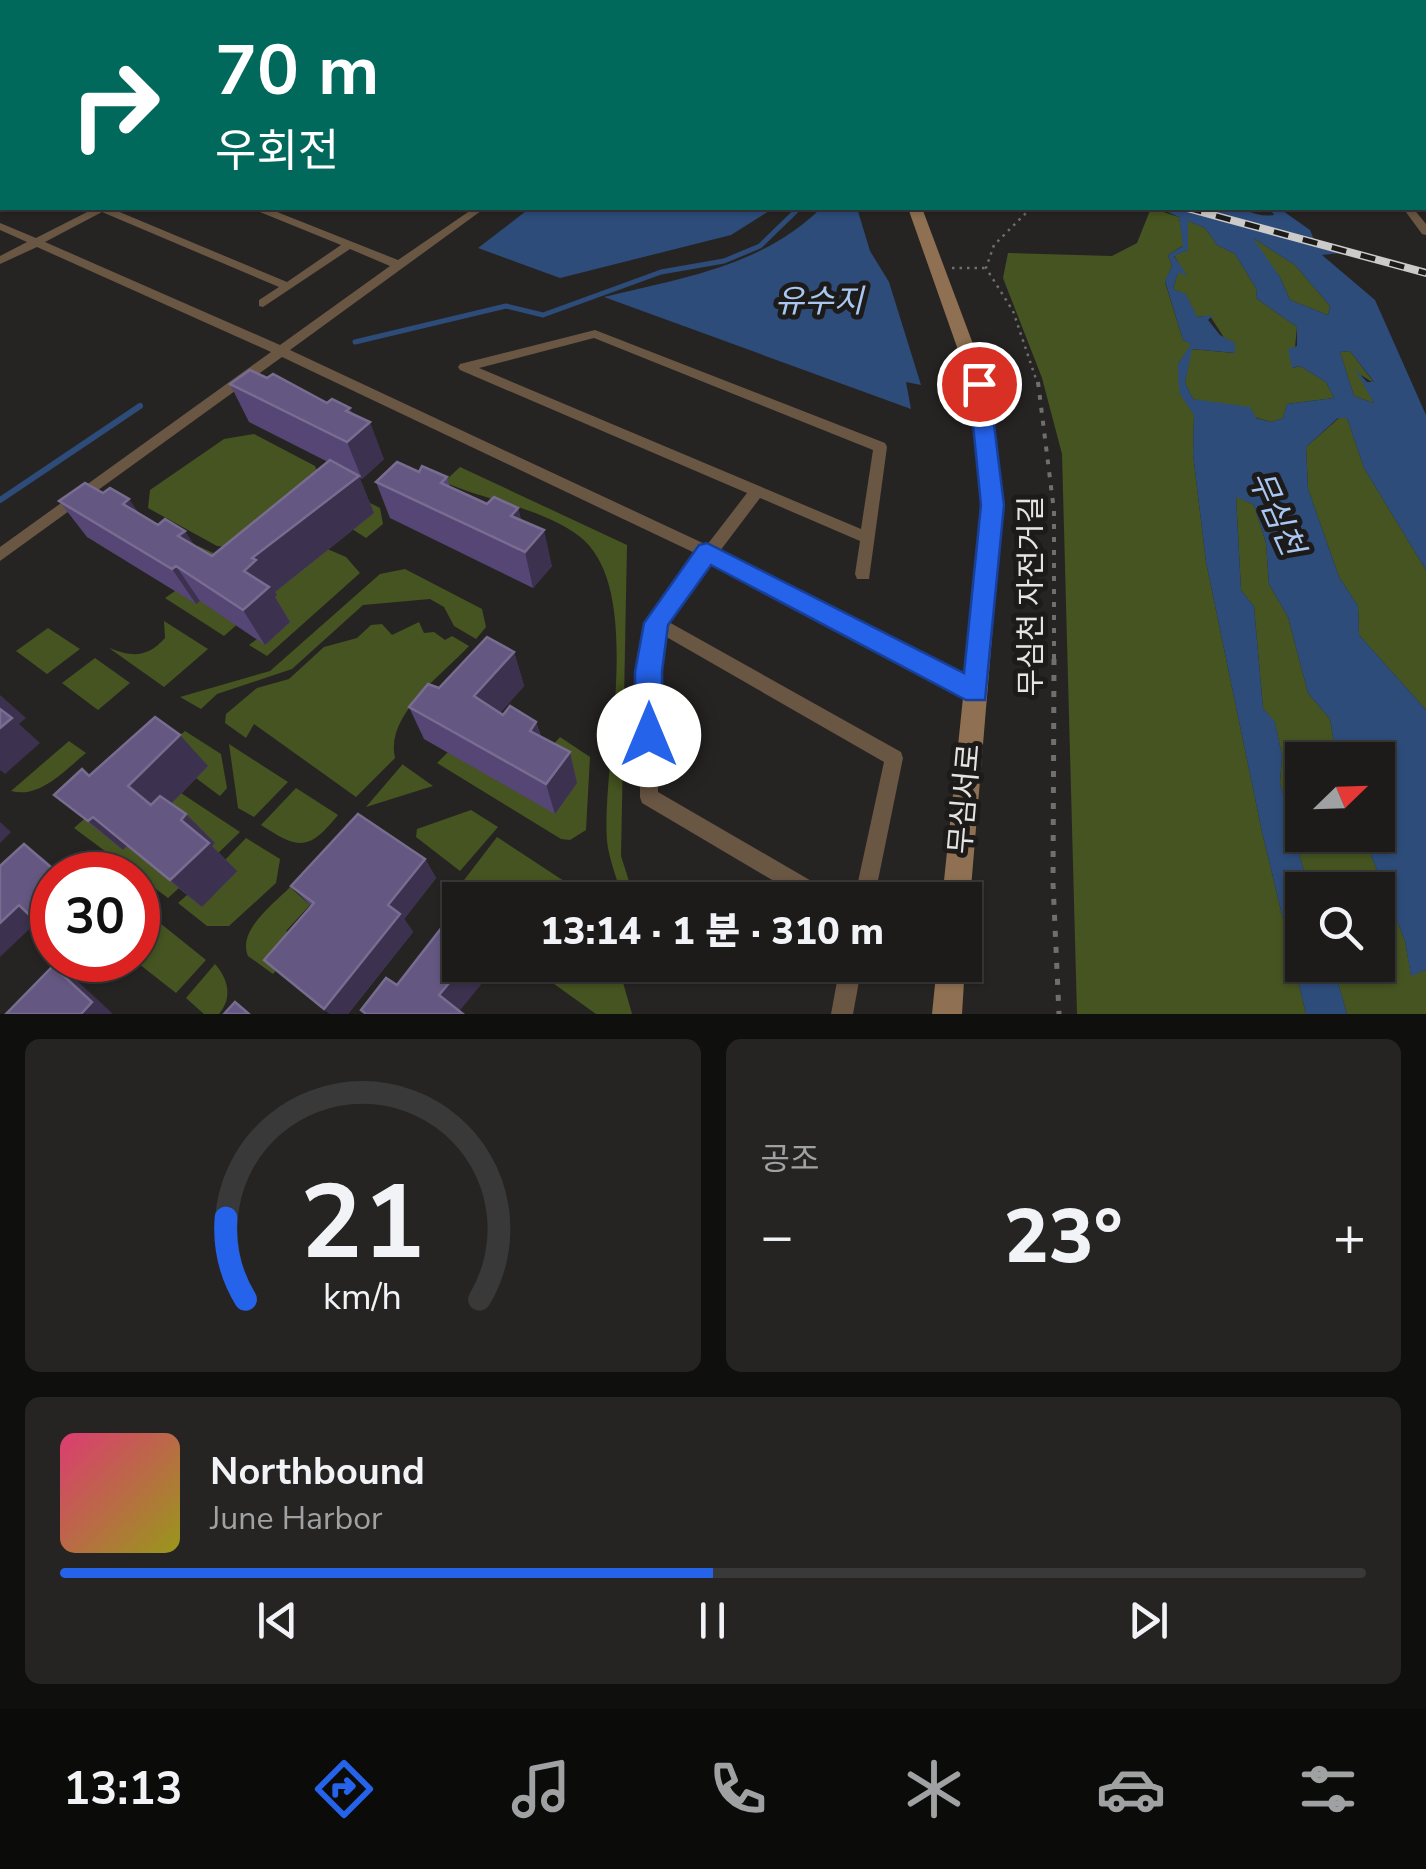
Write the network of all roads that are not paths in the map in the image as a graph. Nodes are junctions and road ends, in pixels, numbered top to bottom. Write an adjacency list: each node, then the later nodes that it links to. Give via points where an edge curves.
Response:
1 (98, 210): 9 (street)
2 (107, 210): 13 (street)
3 (264, 210): 10 (street)
4 (477, 210): 12 (street)
5 (1410, 210): 8 (street)
6 (928, 218): 22 (street, 무심서로, via 938,268 979,384 990,464 993,505)
7 (0, 226): 9 (street)
8 (1426, 232)
9 (35, 242): 11 (street); 15 (street)
10 (350, 244): 12 (street); 13 (street)
11 (0, 261)
12 (399, 265): 15 (street)
13 (287, 286): 14 (street)
14 (263, 302)
15 (281, 352): 18 (street); 19 (street)
16 (758, 491): 17 (street); 17 (street, via 465,367 595,334 880,447); 18 (street)
17 (868, 538): 20 (street)
18 (707, 552): 21 (street); 22 (street)
19 (0, 555)
20 (863, 574)
21 (656, 623): 23 (street, via 648,672 649,798); 24 (street, via 894,758)
22 (975, 692): 25 (street, 무심서로)
23 (794, 882)
24 (868, 882)
25 (958, 882)
26 (848, 982): 28 (street)
27 (950, 982): 29 (street)
28 (842, 1014)
29 (947, 1014)

